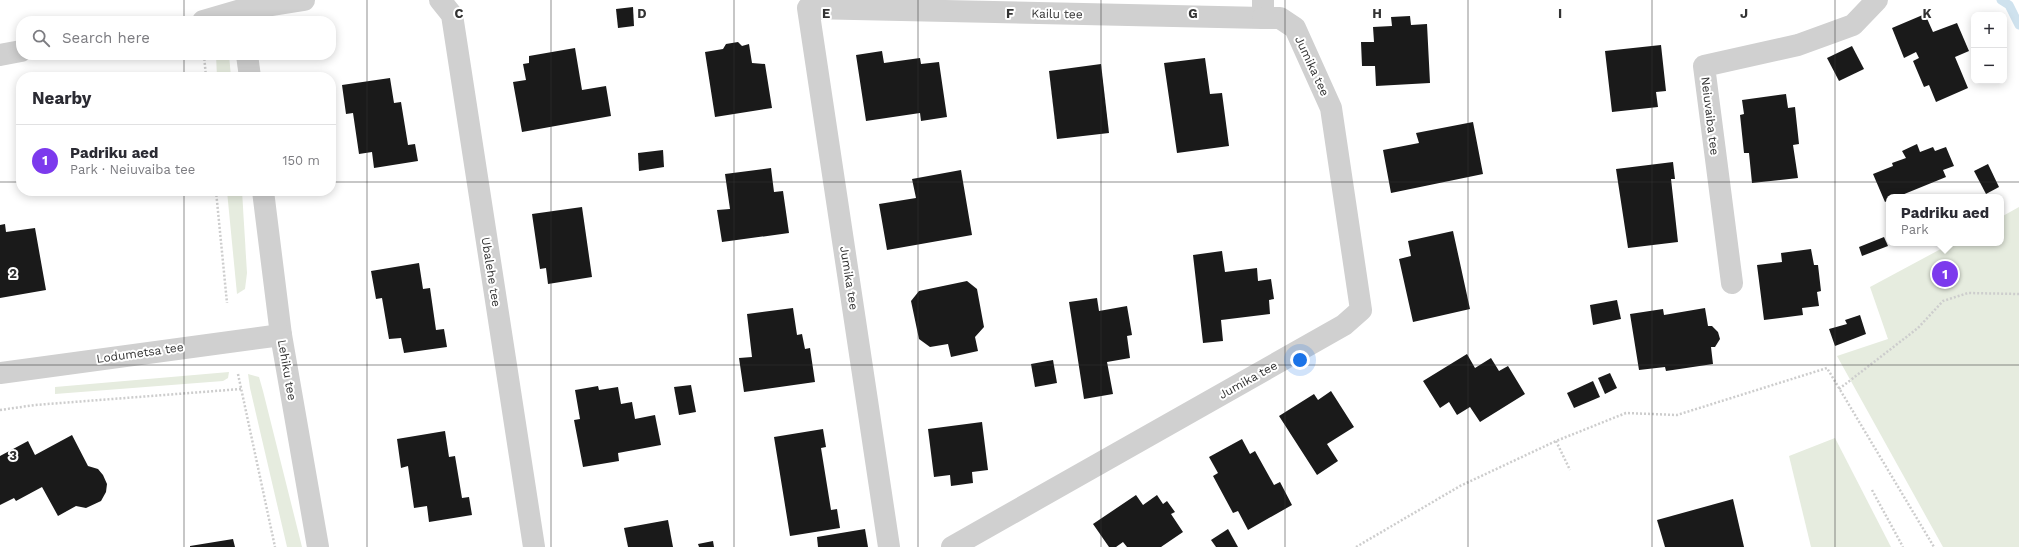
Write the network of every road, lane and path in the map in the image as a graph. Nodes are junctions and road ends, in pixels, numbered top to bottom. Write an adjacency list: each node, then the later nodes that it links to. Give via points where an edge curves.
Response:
1 (304, 0): 6 (street)
2 (440, 0): 30 (street, Ubalehe tee, via 452,15)
3 (1877, 0): 16 (street, Neiuvaiba tee, via 1853,25 1798,45 1704,66)
4 (808, 8): 5 (street, Kailu tee); 31 (street, Jumika tee)
5 (1263, 9): 32 (street, Jumika tee, via 1294,28 1331,108 1361,310 1344,325)
6 (241, 10): 7 (street)
7 (220, 16)
8 (16, 52): 9 (street)
9 (0, 55)
10 (204, 60): 12 (path)
11 (248, 60): 13 (street)
12 (206, 72)
13 (249, 72)
14 (216, 196): 18 (path)
15 (264, 196): 19 (street, Lehiku tee)
16 (1732, 283)
17 (2019, 294): 23 (path, via 1968,292 1943,301 1918,328)
18 (227, 303)
19 (281, 335): 20 (street, Lodumetsa tee); 29 (street, Lehiku tee)
20 (0, 373)
21 (238, 374): 22 (path)
22 (241, 389): 24 (path); 28 (path)
23 (1839, 389): 25 (path, via 1827,368 1677,415 1626,413); 35 (path)
24 (0, 410)
25 (1556, 441): 26 (path); 33 (path, via 1460,486)
26 (1570, 470)
27 (1872, 490): 34 (path)
28 (275, 547)
29 (318, 547)
30 (534, 547)
31 (889, 547)
32 (952, 547)
33 (1356, 547)
34 (1903, 547)
35 (1934, 547)

